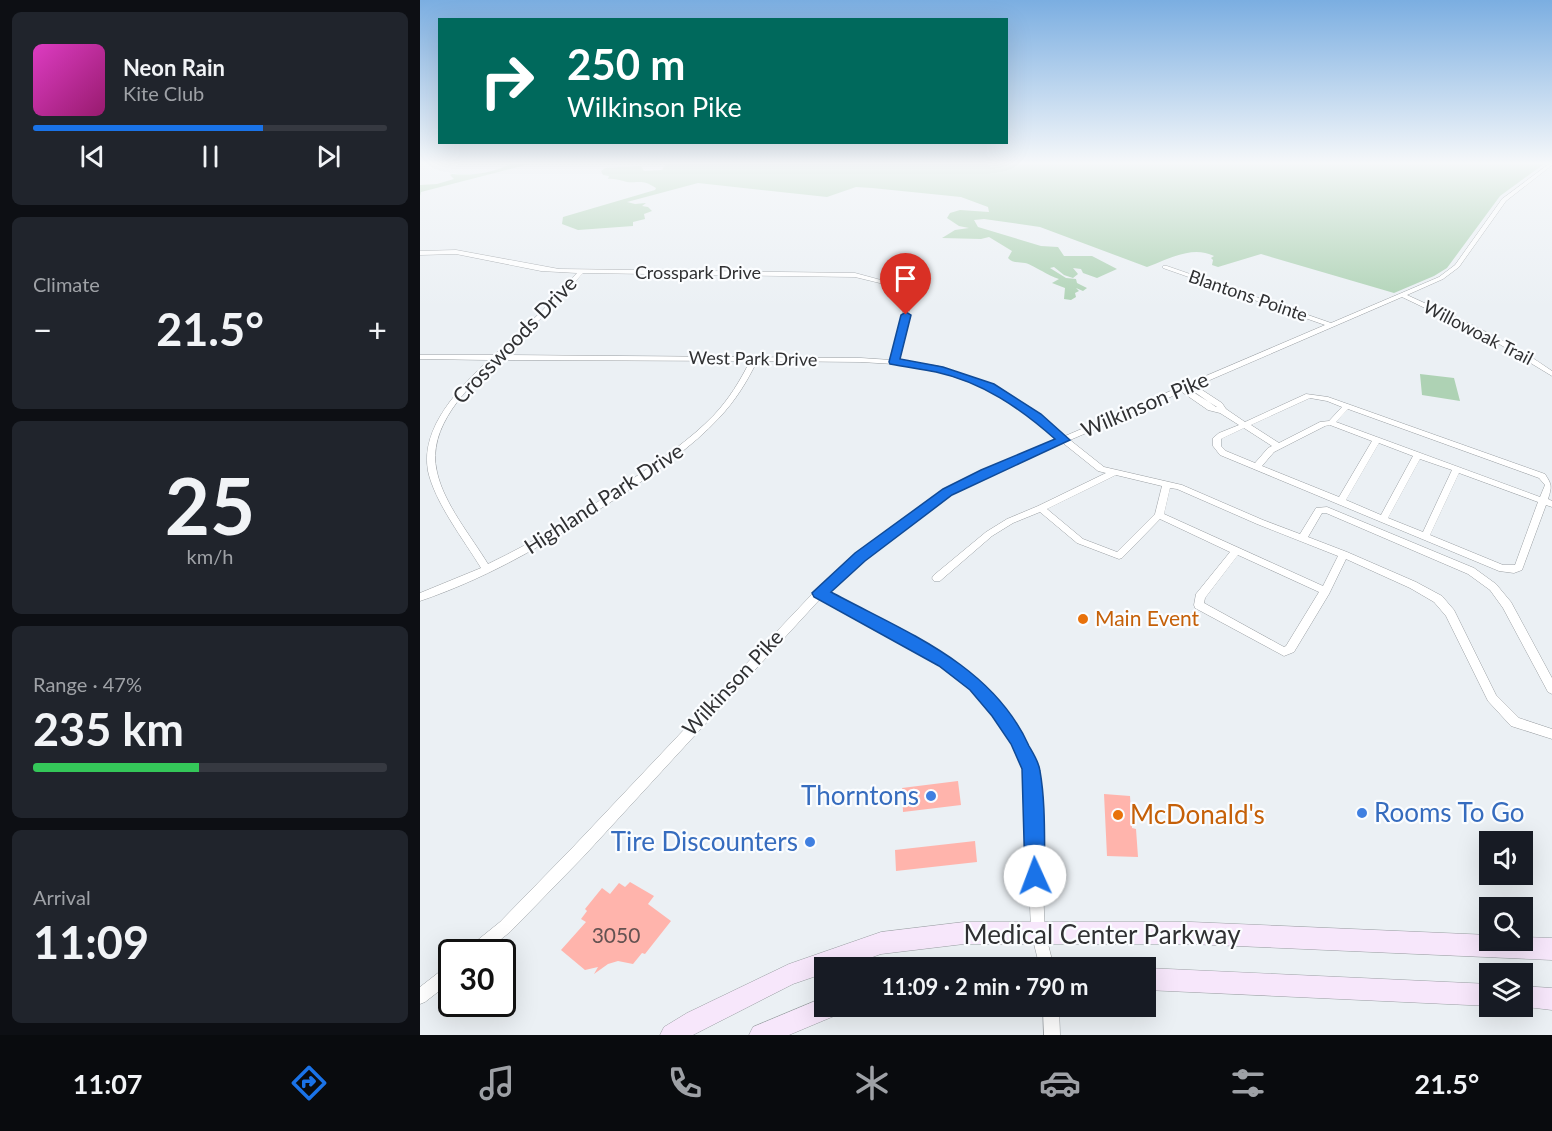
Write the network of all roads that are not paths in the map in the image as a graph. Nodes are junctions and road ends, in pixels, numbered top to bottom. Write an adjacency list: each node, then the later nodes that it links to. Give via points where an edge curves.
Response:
1 (1495, 212): 5 (street, Wilkinson Pike, via 1454,269)
2 (420, 253): 4 (street, Crosspark Drive, via 460,251 528,268)
3 (1165, 267): 6 (street, Blantons Pointe)
4 (581, 272): 7 (street, Crosswoods Drive, via 539,318); 10 (street, Crosspark Drive, via 877,278 895,286 906,297)
5 (1402, 295): 6 (street, Wilkinson Pike); 11 (street, Willowoak Trail, via 1497,339)
6 (1331, 325): 12 (street, Wilkinson Pike)
7 (496, 356): 8 (street, West Park Drive); 9 (street, West Park Drive); 33 (street, Crosswoods Drive, via 441,420 430,450 437,485)
8 (420, 357)
9 (755, 359): 10 (street, West Park Drive); 33 (street, Highland Park Drive, via 731,401 696,438 567,527)
10 (894, 362): 17 (street, West Park Drive, via 939,369 990,386)
11 (1552, 373)
12 (1187, 387): 15 (street); 17 (street, Wilkinson Pike)
13 (1347, 406): 14 (street); 15 (street, via 1309,396); 25 (street, via 1542,476 1549,485)
14 (1331, 423): 16 (street); 18 (street)
15 (1244, 425): 18 (street); 20 (street, via 1217,438 1217,446 1223,453)
16 (1377, 439): 19 (street); 24 (street)
17 (1064, 440): 22 (street, West Park Drive, via 1101,469); 36 (street, Wilkinson Pike, via 947,492 860,557)
18 (1278, 446): 20 (street)
19 (1418, 455): 21 (street); 28 (street)
20 (1257, 466): 24 (street)
21 (1457, 469): 25 (street); 29 (street)
22 (1113, 473): 23 (street, West Park Drive); 26 (street)
23 (1166, 485): 27 (street); 30 (street, West Park Drive)
24 (1341, 501): 28 (street)
25 (1548, 503): 29 (street, via 1521,563 1514,569 1502,568)
26 (1041, 508): 27 (street, via 1080,542 1119,556); 34 (street, via 989,534)
27 (1159, 515): 31 (street)
28 (1383, 519): 29 (street)
29 (1425, 536)
30 (1303, 537): 32 (street, West Park Drive); 38 (street, via 1319,510 1327,510 1471,571 1493,587 1506,605)
31 (1236, 550): 35 (street); 35 (street, via 1200,597 1199,605 1284,652 1290,649)
32 (1344, 554): 35 (street); 39 (street, West Park Drive, via 1438,599 1450,613 1492,698 1515,722)
33 (487, 570): 37 (street, Highland Park Drive)
34 (937, 578)
35 (1325, 591)
36 (820, 593): 40 (street, via 952,667 976,685 999,711 1031,769); 41 (street, Wilkinson Pike, via 579,851)
37 (420, 597)
38 (1552, 689)
39 (1552, 734)
40 (1038, 932): 42 (main road, Medical Center Parkway, via 1205,934); 43 (street); 52 (main road, Medical Center Parkway, via 964,933 881,944 789,975)
41 (490, 939)
42 (1552, 949)
43 (1044, 957)
44 (1156, 979): 46 (main road, Medical Center Parkway)
45 (438, 982): 47 (street)
46 (1479, 994)
47 (420, 997)
48 (1533, 998): 49 (main road)
49 (1552, 999)
50 (814, 1013): 53 (main road)
51 (1051, 1017): 54 (street)
52 (672, 1035)
53 (761, 1035)
54 (1052, 1035)

